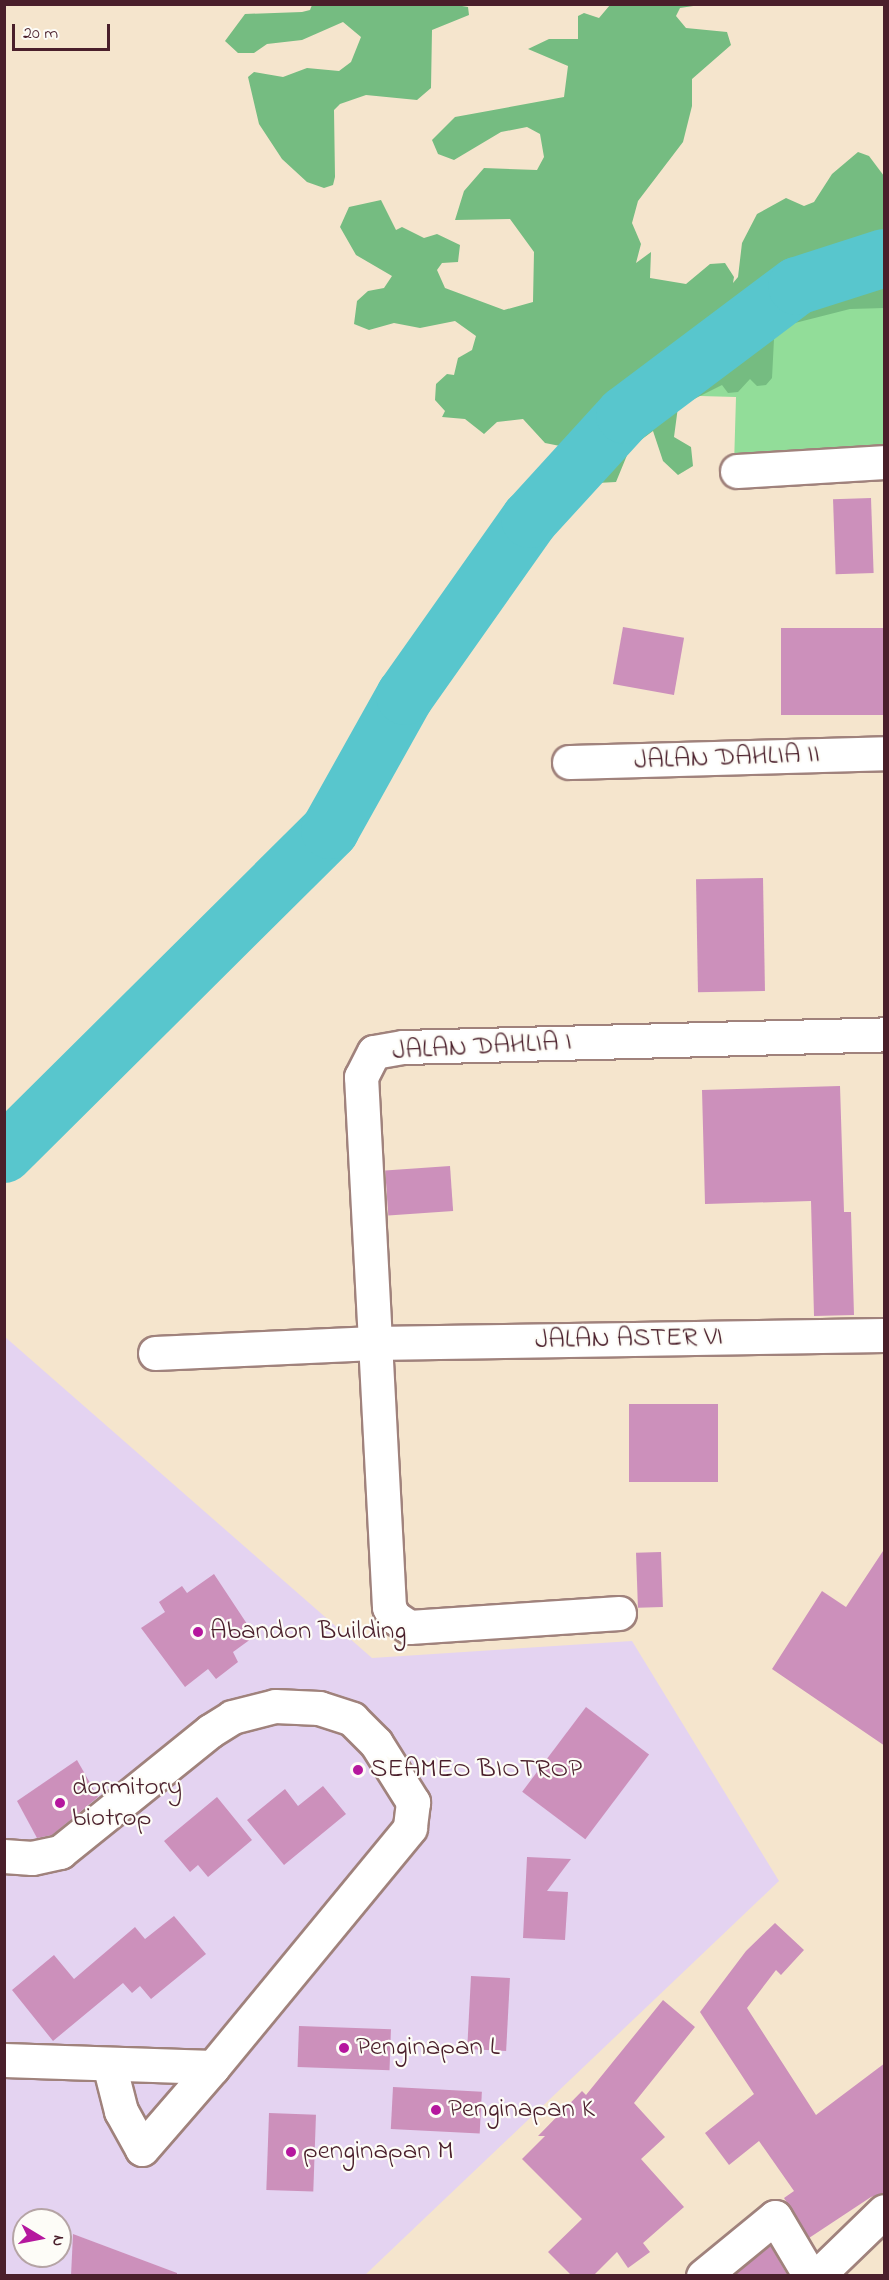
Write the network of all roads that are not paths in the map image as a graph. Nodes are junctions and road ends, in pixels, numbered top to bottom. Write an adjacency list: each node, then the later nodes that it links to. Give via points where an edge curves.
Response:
1 (885, 462): 2 (street)
2 (737, 471)
3 (885, 753): 4 (street, JALAN DAHLIA II)
4 (569, 762)
5 (885, 1034): 7 (street, JALAN DAHLIA I, via 404,1047 374,1052 361,1077)
6 (885, 1335): 7 (street, JALAN ASTER VI)
7 (374, 1343): 8 (street, JALAN ASTER VI); 9 (street, via 388,1607 394,1617 409,1627)
8 (155, 1353)
9 (619, 1613)
10 (4, 1856): 13 (street, via 32,1858 60,1852 232,1717 275,1706 298,1706 338,1713 364,1729 410,1793 414,1811 410,1828)
11 (4, 2060): 12 (street)
12 (109, 2064): 13 (street); 13 (street, via 121,2111 142,2149)
13 (213, 2067)
14 (885, 2211): 17 (street)
15 (703, 2276): 16 (street, via 775,2217)
16 (810, 2276)
17 (817, 2276)

